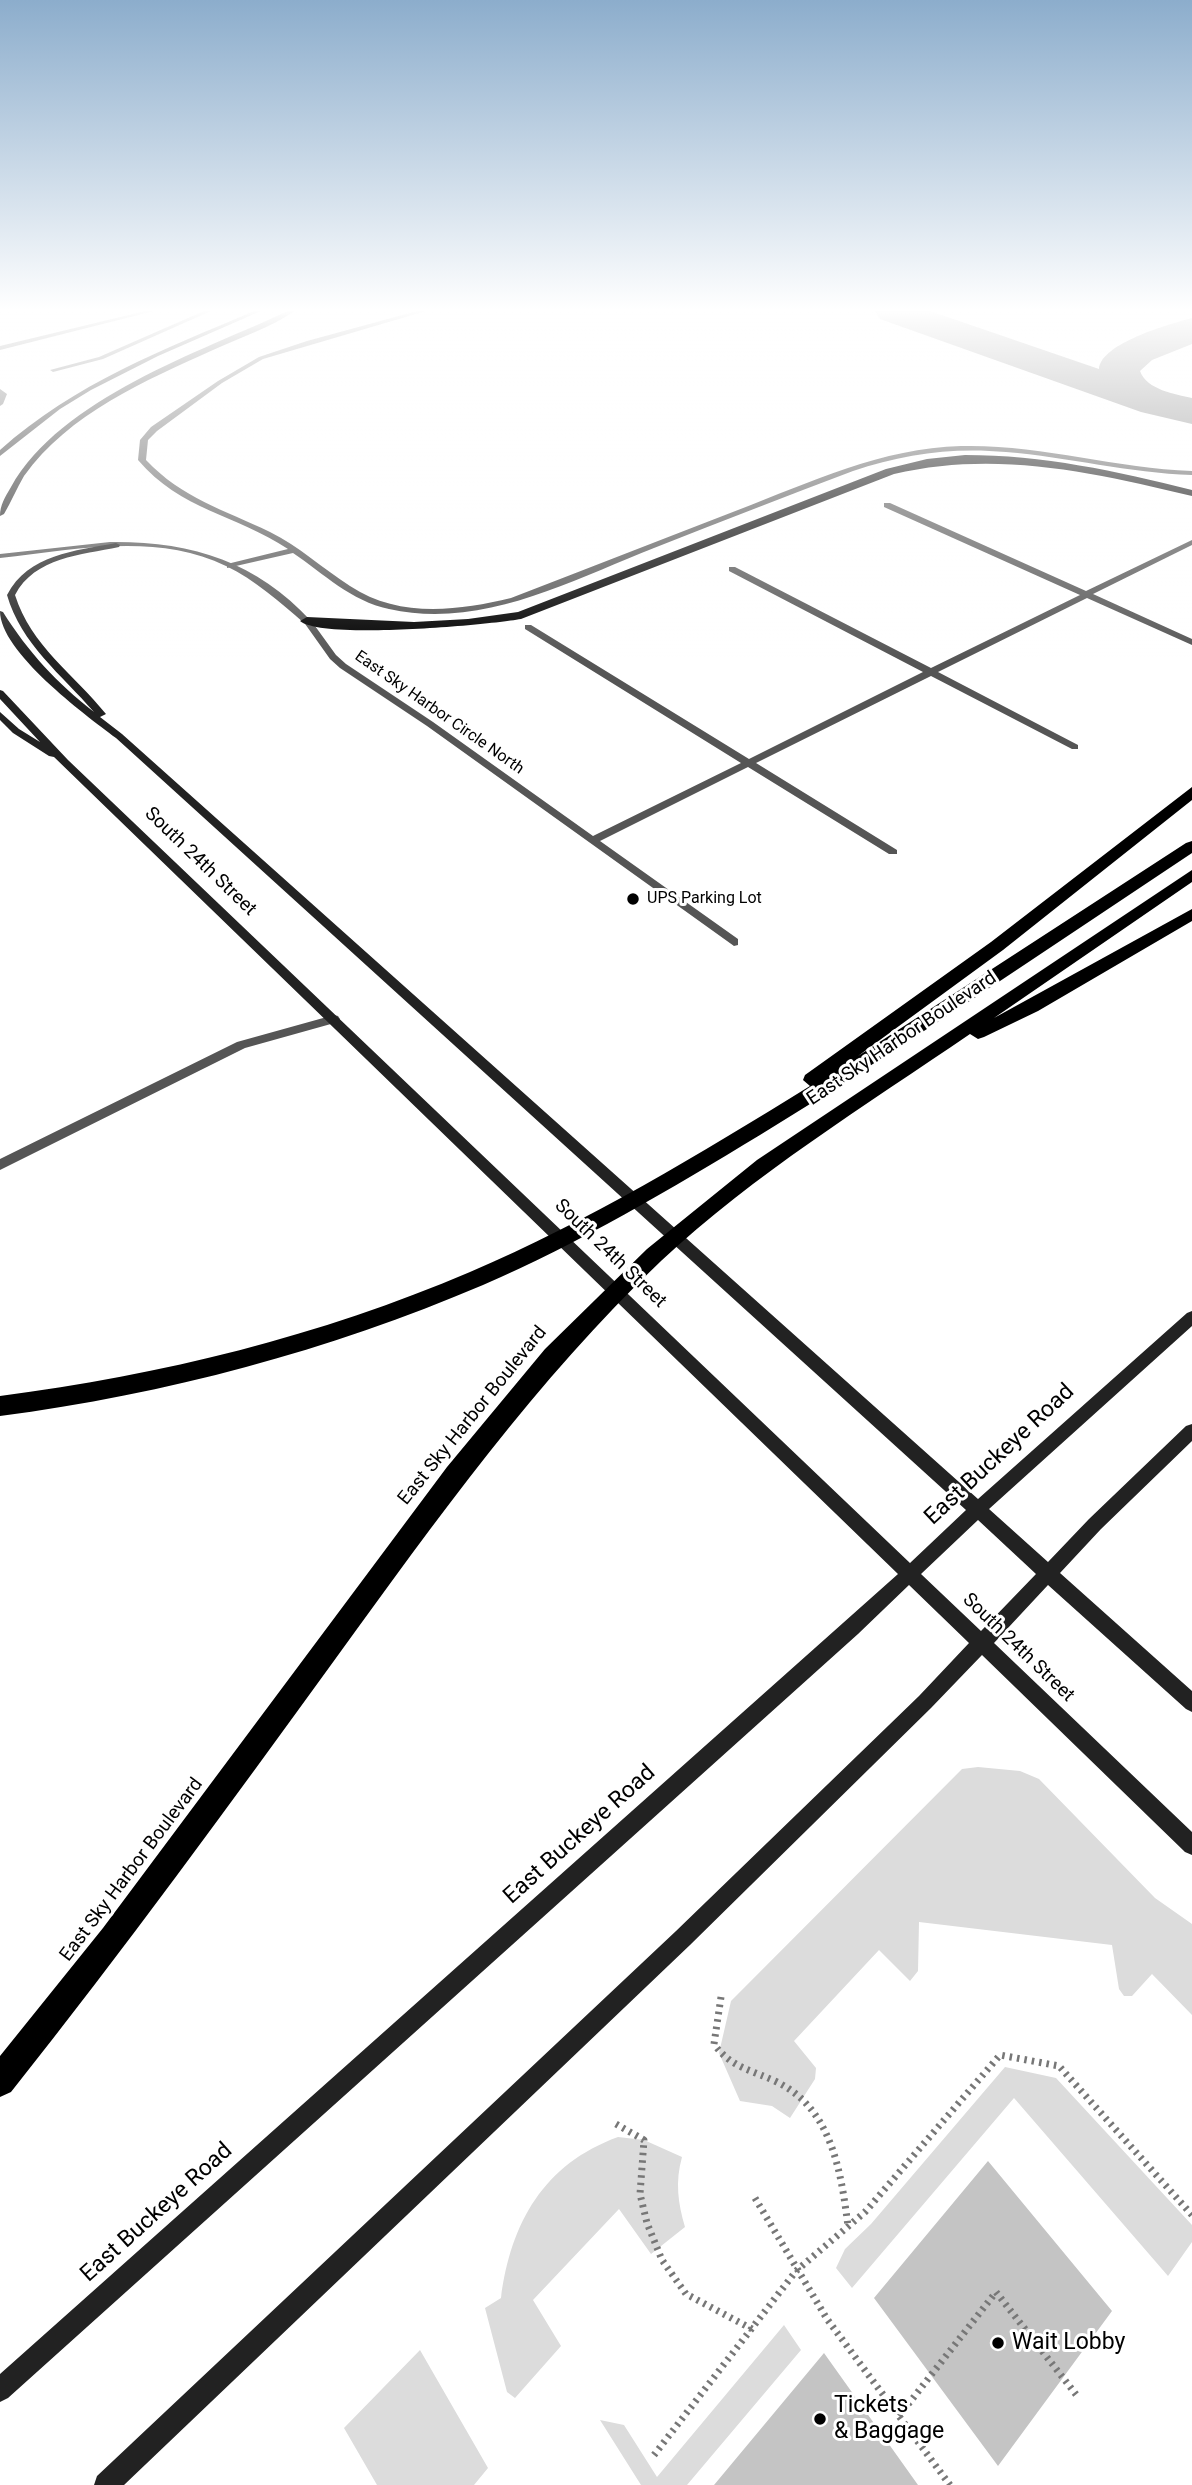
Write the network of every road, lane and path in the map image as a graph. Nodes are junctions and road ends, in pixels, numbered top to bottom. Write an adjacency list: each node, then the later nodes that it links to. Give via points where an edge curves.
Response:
1 (32, 427): 4 (main road)
2 (73, 427): 8 (main road, via 22,474)
3 (157, 427): 11 (street, via 144,440 142,460 169,485 207,511 265,533)
4 (0, 452)
5 (1192, 473): 11 (street, via 1138,471 1002,449 901,454 850,469 530,594 457,611 388,607 349,589)
6 (1192, 493): 17 (highway, via 1038,462 936,460 890,471 521,615 438,625)
7 (887, 505): 15 (street)
8 (0, 513)
9 (1192, 542): 15 (street)
10 (116, 545): 12 (street, East Sky Harbor Circle North); 13 (street, East Sky Harbor Circle North, via 184,550); 23 (main road, via 45,564 18,582 11,595 32,639)
11 (293, 550): 13 (street)
12 (0, 556)
13 (230, 565): 17 (street, East Sky Harbor Circle North)
14 (732, 569): 20 (street)
15 (1087, 595): 19 (street); 20 (street)
16 (0, 614): 23 (main road, South 24th Street, via 24,653 62,691)
17 (307, 621): 28 (street, East Sky Harbor Circle North, via 343,666)
18 (528, 627): 26 (street)
19 (1192, 642)
20 (931, 672): 24 (street); 26 (street)
21 (0, 693): 25 (main road, South 24th Street)
22 (0, 715): 25 (main road)
23 (119, 736): 41 (main road, South 24th Street)
24 (1075, 747)
25 (64, 762): 34 (main road, South 24th Street)
26 (749, 763): 28 (street); 30 (street)
27 (1192, 792): 37 (highway, via 998,946)
28 (593, 841): 33 (street, East Sky Harbor Circle North)
29 (1192, 846): 37 (highway, East Sky Harbor Boulevard, via 826,1087)
30 (892, 852)
31 (1192, 876): 35 (highway, East Sky Harbor Boulevard)
32 (1192, 914): 35 (highway, via 1032,1007)
33 (734, 942)
34 (334, 1019): 36 (street, via 241,1045); 42 (main road, South 24th Street)
35 (910, 1066): 48 (highway, East Sky Harbor Boulevard, via 713,1204 615,1292 553,1356 455,1475 114,1939)
36 (0, 1165)
37 (682, 1172): 39 (highway, East Sky Harbor Boulevard, via 544,1247 366,1321 223,1366 89,1394)
38 (1192, 1317): 41 (main road, East Buckeye Road)
39 (0, 1406)
40 (1192, 1431): 43 (main road)
41 (978, 1511): 42 (main road, East Buckeye Road); 43 (main road, South 24th Street)
42 (910, 1574): 44 (main road, South 24th Street); 55 (main road, East Buckeye Road)
43 (1048, 1574): 44 (main road); 45 (main road, South 24th Street)
44 (982, 1642): 46 (main road, South 24th Street); 59 (main road, via 682,1938)
45 (1192, 1703)
46 (1192, 1845)
47 (721, 1997): 52 (path, via 713,2044 738,2071 786,2087 805,2102 828,2134 842,2176)
48 (0, 2081)
49 (616, 2124): 54 (path, via 645,2140 640,2193 647,2223 671,2275 686,2294)
50 (755, 2198): 53 (path)
51 (1192, 2216): 52 (path, via 1059,2066 1000,2055)
52 (848, 2226): 53 (path)
53 (796, 2271): 54 (path); 57 (path)
54 (752, 2329): 58 (path)
55 (0, 2390)
56 (1077, 2397): 57 (path, via 996,2292)
57 (899, 2416): 60 (path)
58 (654, 2455)
59 (106, 2485)
60 (950, 2485)

